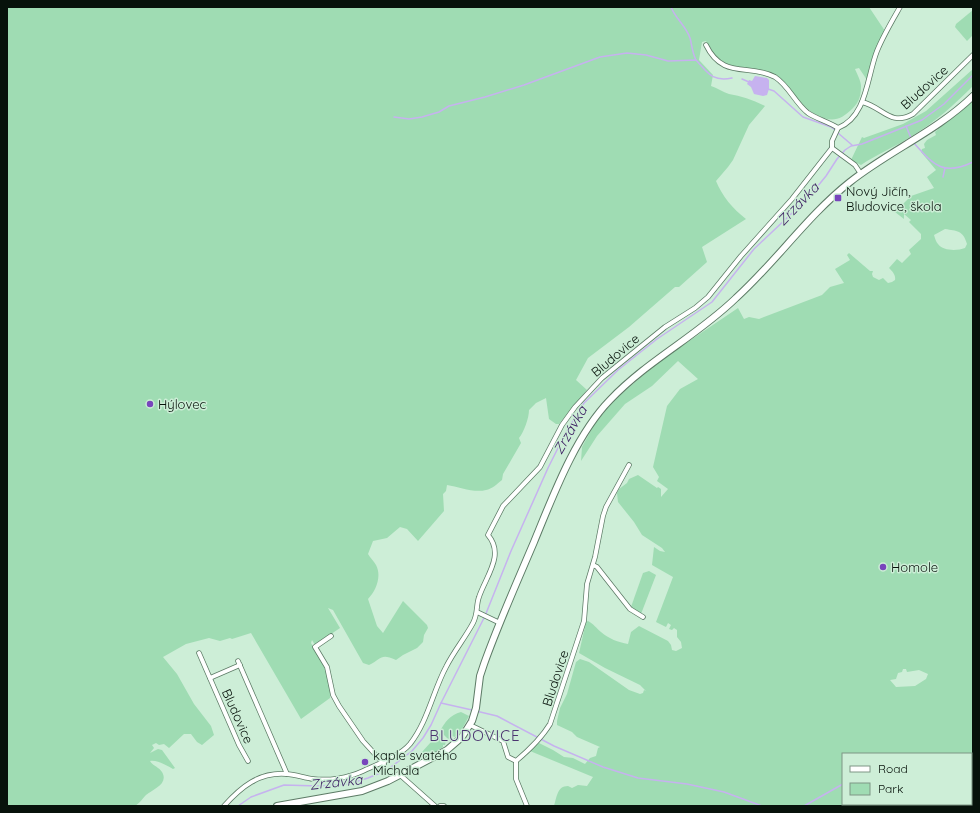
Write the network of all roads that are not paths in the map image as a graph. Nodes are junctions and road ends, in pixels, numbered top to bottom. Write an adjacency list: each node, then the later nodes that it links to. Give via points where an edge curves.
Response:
1 (900, 7): 5 (street, via 877,52)
2 (706, 45): 6 (street, via 714,57 729,67 775,78 786,86 808,113)
3 (973, 55): 5 (street, Bludovice, via 913,114 906,117 897,119 873,105)
4 (973, 96): 8 (main road, via 934,127)
5 (862, 102): 6 (street, via 855,116)
6 (838, 128): 7 (street, Bludovice, via 832,141)
7 (833, 149): 8 (street); 11 (street, Bludovice, via 708,297 665,327 602,378 574,407 540,467 503,506 488,535 495,547 495,558 477,605)
8 (861, 174): 13 (main road, via 820,209 730,305 640,372 599,412 565,472)
9 (629, 465): 10 (street, Bludovice, via 606,507)
10 (593, 565): 12 (street, via 630,609); 19 (street, Bludovice, via 587,584 584,621 550,724 538,741)
11 (479, 613): 13 (street); 20 (street, Bludovice, via 445,667 429,708 410,744)
12 (643, 617)
13 (500, 623): 17 (main road, via 481,672 475,711)
14 (331, 636): 20 (street, via 315,646 327,667 333,695 363,741)
15 (199, 653): 16 (street, Bludovice)
16 (210, 678): 18 (street, Bludovice); 21 (street, Bludovice, via 239,663)
17 (470, 725): 19 (street, via 503,741 508,757); 22 (main road, via 462,737 447,750)
18 (248, 761)
19 (516, 761): 28 (street, via 516,779)
20 (383, 763): 21 (street, Bludovice, via 354,775 328,780)
21 (287, 774): 23 (street, Bludovice, via 269,775 247,783)
22 (399, 774): 24 (main road, via 362,791); 25 (street)
23 (224, 806)
24 (277, 806)
25 (435, 806)
26 (440, 806): 27 (street)
27 (444, 806)
28 (527, 806)

